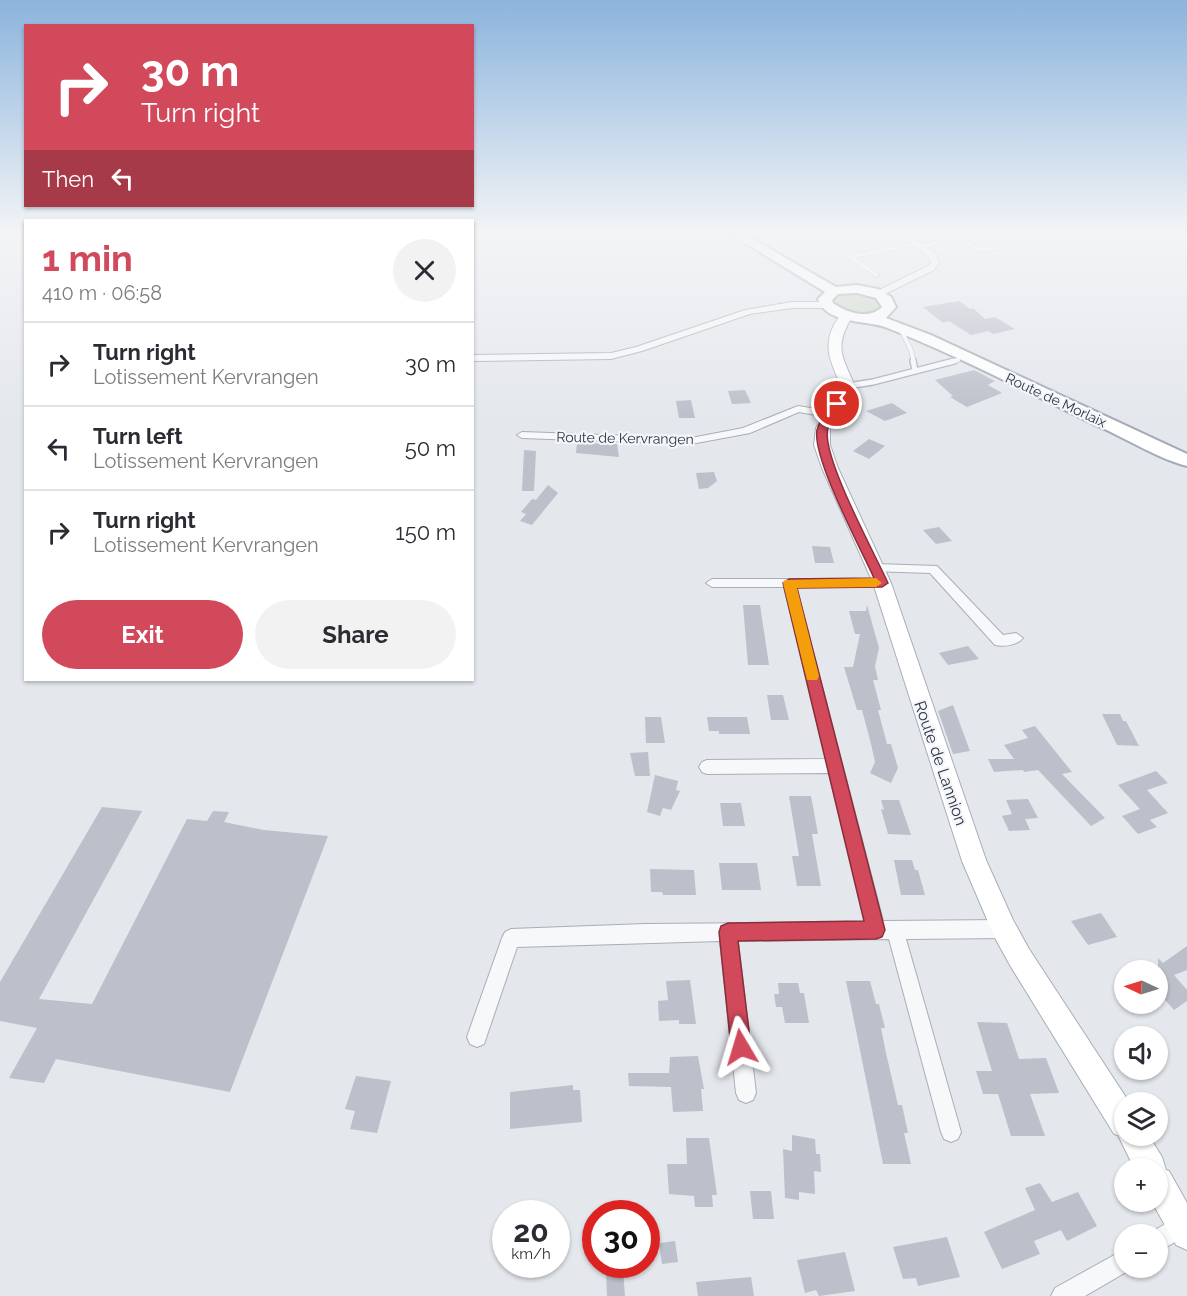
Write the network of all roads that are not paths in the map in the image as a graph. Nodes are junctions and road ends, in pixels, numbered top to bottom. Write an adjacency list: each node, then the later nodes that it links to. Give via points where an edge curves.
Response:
1 (826, 295): 3 (main road)
2 (880, 295): 4 (main road, via 888,302)
3 (827, 305): 5 (main road); 9 (street, via 748,312 611,356)
4 (887, 311): 6 (main road); 8 (main road, Route de Morlaix)
5 (847, 315): 6 (main road); 12 (street, via 831,343)
6 (871, 317): 7 (main road, Route de Morlaix)
7 (898, 326): 8 (main road, Route de Morlaix); 11 (lane, via 905,334)
8 (926, 338): 15 (main road, Route de Morlaix)
9 (474, 358)
10 (958, 360): 11 (lane)
11 (915, 370): 12 (lane)
12 (848, 386): 13 (street, Route de Lannion)
13 (829, 414): 14 (street, Route de Kervrangen, via 798,409 746,431 692,441); 16 (street, Route de Lannion, via 822,445)
14 (522, 435)
15 (1187, 461)
16 (879, 576): 17 (street); 19 (street, via 933,568 1000,641); 22 (street, Route de Lannion, via 974,861)
17 (789, 583): 18 (street); 20 (street)
18 (712, 584)
19 (1016, 638)
20 (835, 765): 21 (street); 23 (street)
21 (707, 767)
22 (1004, 929): 24 (street); 28 (street, Route de Lannion)
23 (876, 930): 24 (street); 25 (street)
24 (895, 930): 29 (street)
25 (728, 932): 26 (street, via 511,938); 27 (street)
26 (477, 1037)
27 (746, 1092)
28 (1114, 1106)
29 (951, 1132)
30 (1168, 1210): 31 (street)
31 (1176, 1233)
32 (1114, 1266): 33 (street)
33 (1063, 1296)

